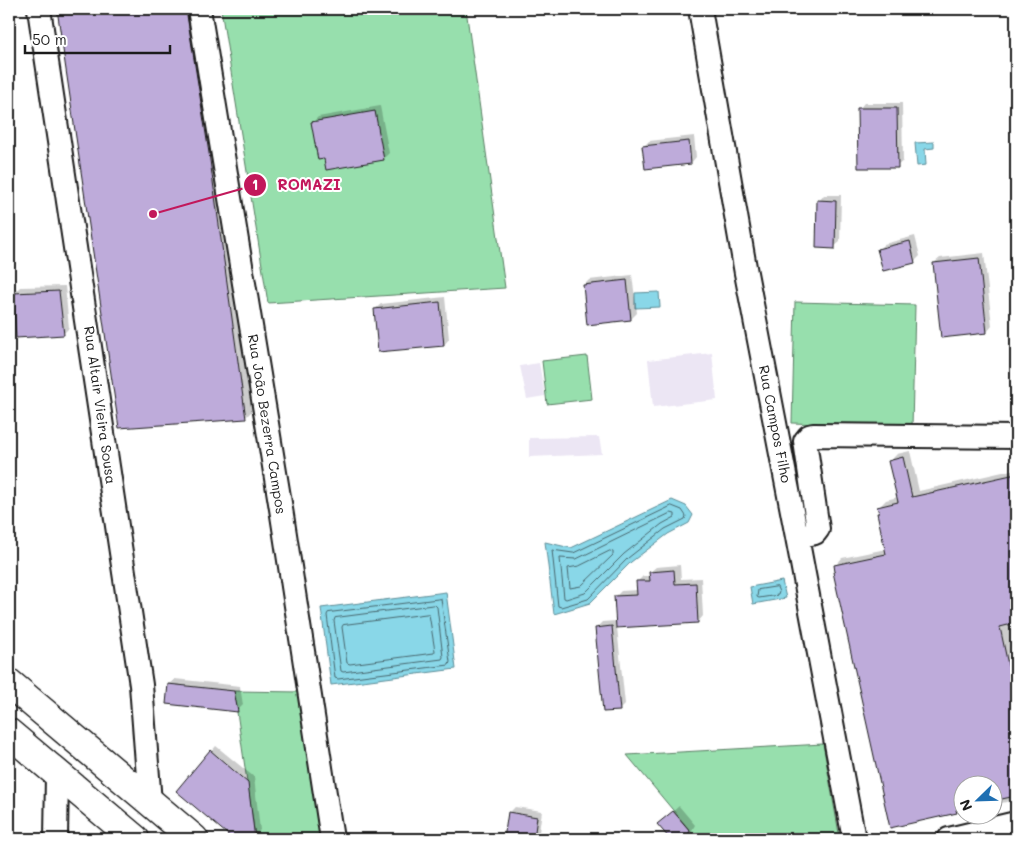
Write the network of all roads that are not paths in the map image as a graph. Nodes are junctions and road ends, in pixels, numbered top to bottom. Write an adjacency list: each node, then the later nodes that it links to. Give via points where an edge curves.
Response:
1 (39, 9): 9 (street, Rua Altair Vieira Sousa, via 141,685)
2 (199, 9): 14 (street, Rua João Bezerra Campos)
3 (700, 9): 5 (street, Rua Campos Filho, via 746,274)
4 (1016, 437): 5 (street, via 809,436 805,441 818,529 815,533)
5 (797, 537): 15 (street, Rua Campos Filho)
6 (9, 683): 9 (main road)
7 (9, 734): 8 (main road)
8 (57, 774): 11 (street); 12 (main road)
9 (150, 803): 13 (main road)
10 (1016, 824): 16 (street)
11 (56, 839)
12 (135, 839)
13 (194, 839)
14 (332, 839)
15 (854, 839)
16 (949, 839)

